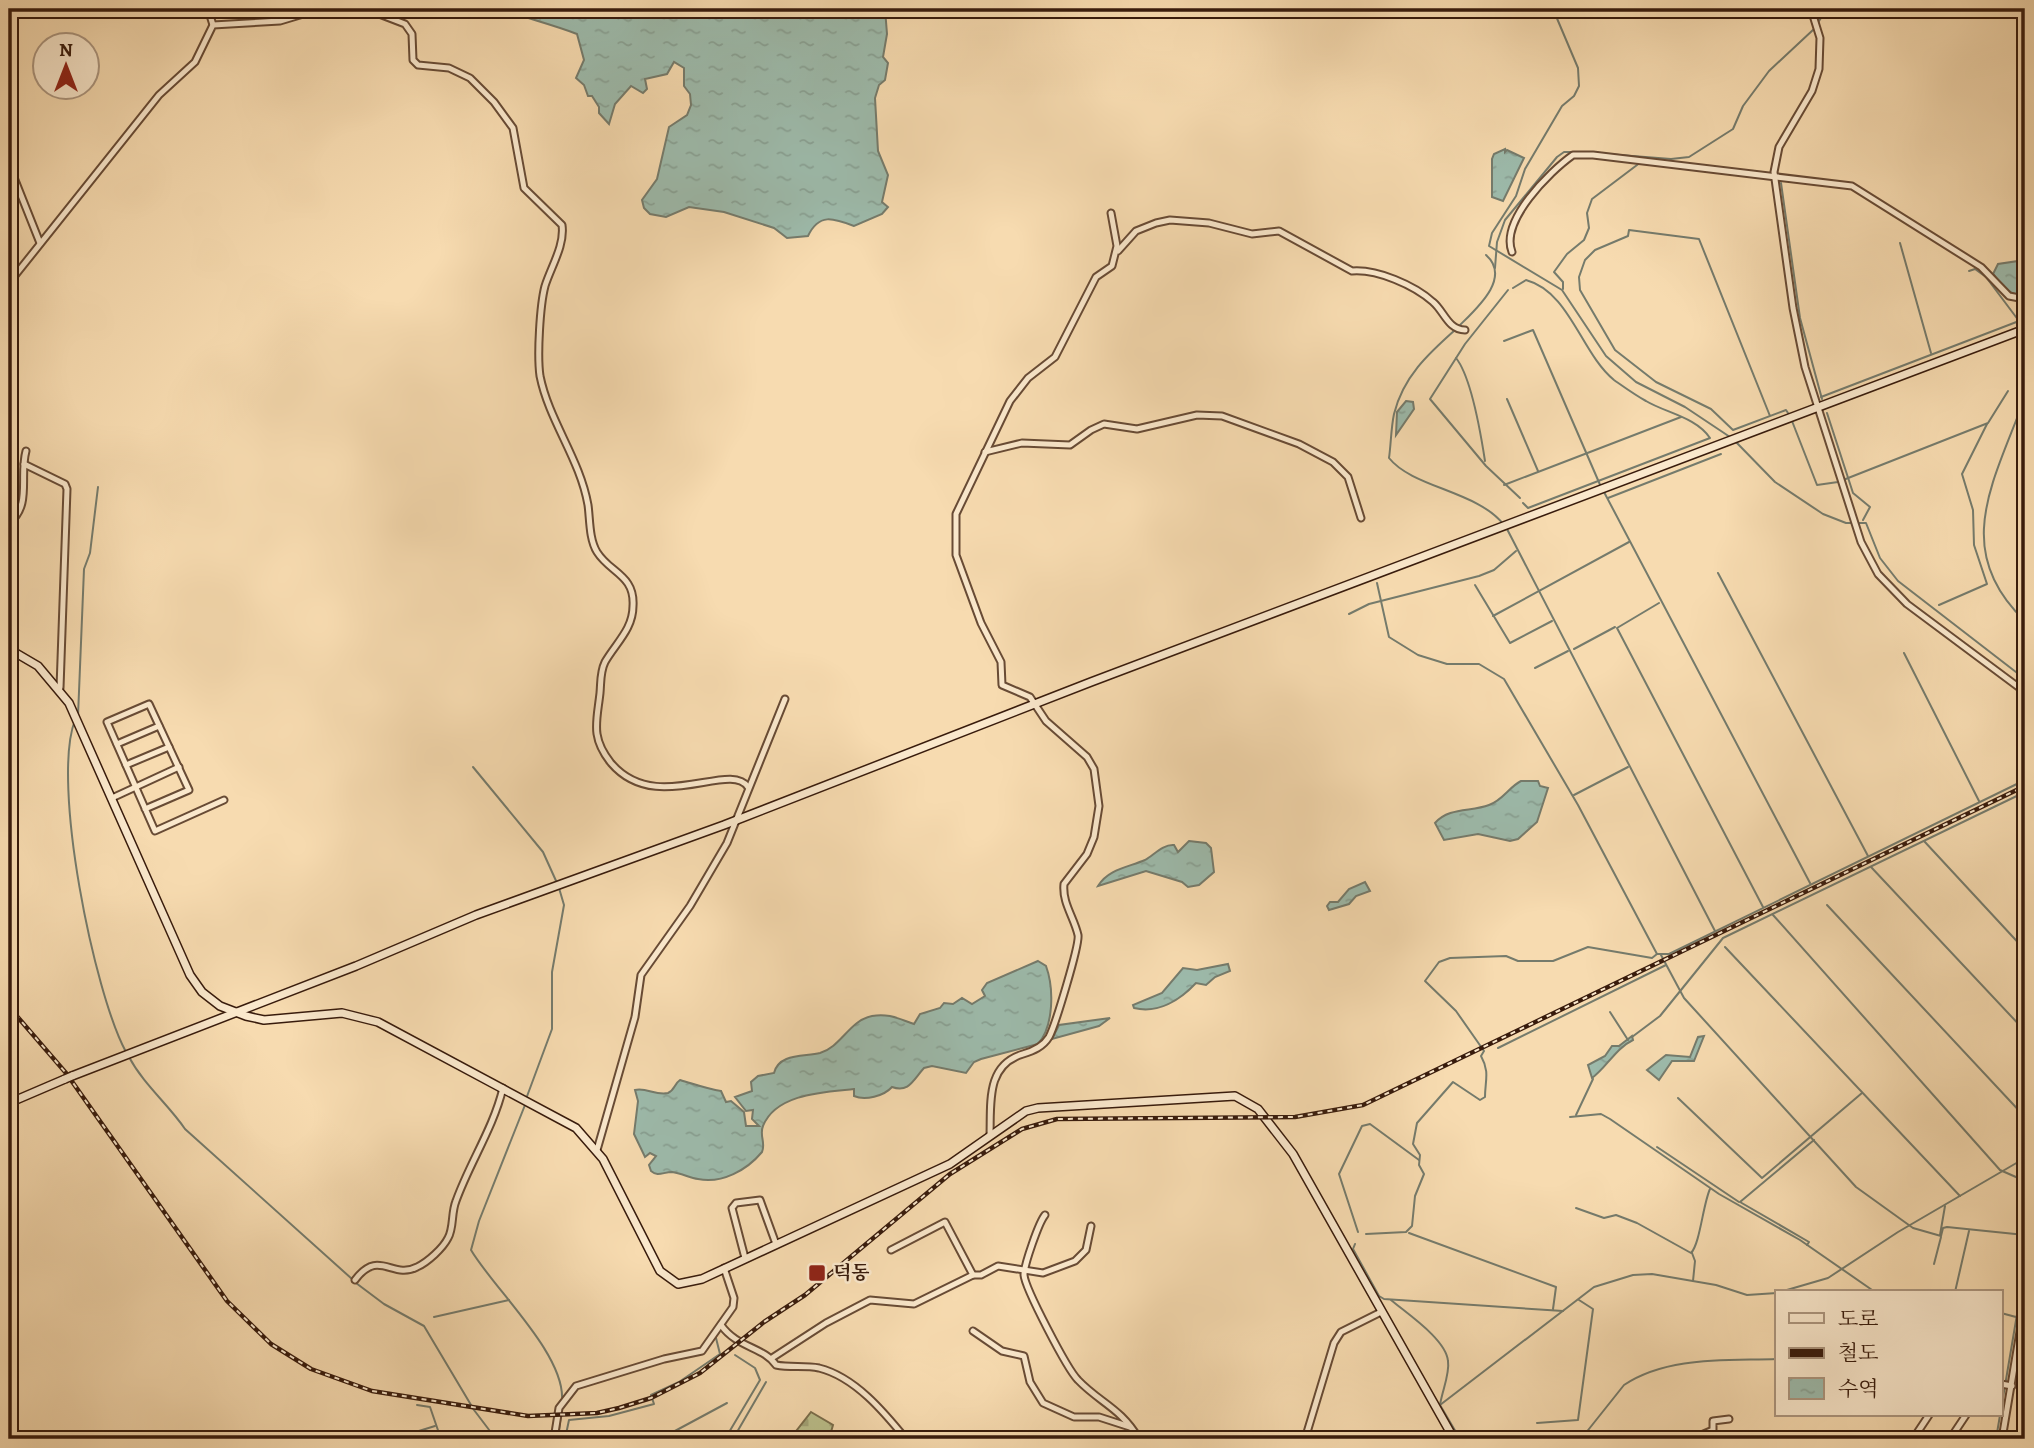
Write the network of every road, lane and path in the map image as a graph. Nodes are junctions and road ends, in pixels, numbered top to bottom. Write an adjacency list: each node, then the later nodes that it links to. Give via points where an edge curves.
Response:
1 (208, 9): 5 (street)
2 (320, 9): 5 (street, via 280,21)
3 (366, 9): 34 (street, via 405,24 412,34 413,60 418,65 442,65 460,73 494,102 513,128 524,188 562,225 544,288 541,377 587,501 596,550 624,575 633,596 632,617 602,671 594,727 605,752 611,763 648,787 680,787 718,779 739,780)
4 (1811, 9): 7 (street, via 1820,38 1816,84 1779,147)
5 (213, 25): 9 (street, via 195,62 159,95)
6 (9, 165): 9 (street)
7 (1774, 179): 10 (street, via 1573,155 1544,181 1515,219 1509,237); 13 (street, via 1852,186 1981,267 2009,296); 16 (street, via 1796,326)
8 (1111, 213): 11 (street)
9 (40, 243): 12 (street)
10 (1512, 252)
11 (1116, 253): 15 (street, via 1136,231 1170,220 1209,223 1252,234 1279,231 1352,271 1401,282 1433,302 1458,330); 18 (street, via 1112,266 1096,276 1055,357 1028,378 1010,401)
12 (9, 283)
13 (2025, 299)
14 (2025, 329): 16 (main road)
15 (1465, 330)
16 (1818, 408): 25 (street, via 1870,561 1886,584); 27 (main road)
17 (26, 451): 19 (street)
18 (985, 452): 21 (street, via 1023,443 1070,445 1104,424 1137,429 1198,415 1222,416 1299,444 1333,462 1348,477); 27 (street, via 956,514 957,555 1001,663 1002,685)
19 (24, 464): 22 (street, via 23,503 18,516); 24 (street, via 67,489)
20 (9, 510): 22 (street)
21 (1361, 518)
22 (9, 522)
23 (9, 649): 24 (main road, via 38,666)
24 (60, 688): 35 (main road)
25 (2025, 692)
26 (785, 699): 34 (street)
27 (1036, 704): 38 (main road); 42 (street, via 1046,721 1091,763 1099,806 1087,854 1064,884 1079,945 1056,1021 1044,1044 1006,1060 998,1070)
28 (159, 726): 29 (street); 29 (street, via 149,704 107,722); 30 (street)
29 (117, 744): 31 (street)
30 (169, 747): 31 (street); 32 (street)
31 (126, 765): 33 (street)
32 (178, 767): 33 (street); 37 (street, via 189,790)
33 (136, 787): 35 (street); 37 (street)
34 (748, 787): 38 (street)
35 (111, 798): 39 (main road, via 190,975 202,992)
36 (224, 800): 37 (street, via 156,831)
37 (145, 809)
38 (738, 820): 39 (main road, via 476,915); 43 (street, via 690,906 640,975 635,1017)
39 (235, 1013): 40 (main road, via 264,1020 322,1013 364,1018 393,1028); 41 (main road)
40 (503, 1088): 43 (main road, via 576,1128); 52 (street, via 489,1132 455,1202 448,1239 414,1269 374,1265)
41 (9, 1103)
42 (990, 1135): 46 (main road, via 950,1164); 54 (main road, via 1018,1115 1038,1108 1224,1096 1244,1099 1258,1109 1293,1154)
43 (597, 1150): 49 (main road, via 664,1276 689,1284)
44 (1045, 1215): 50 (street, via 1033,1238)
45 (1091, 1226): 50 (street, via 1082,1257 1043,1273)
46 (776, 1244): 48 (main road); 48 (street, via 760,1200 736,1203 732,1208)
47 (891, 1250): 51 (street, via 945,1222)
48 (745, 1258): 49 (main road)
49 (724, 1268): 55 (street, via 734,1298)
50 (1025, 1272): 51 (street, via 998,1266); 63 (street, via 1068,1368 1116,1408)
51 (973, 1275): 57 (street, via 914,1304 870,1300)
52 (355, 1280)
53 (2025, 1302): 59 (street)
54 (1381, 1312): 67 (street, via 1341,1332 1334,1343); 68 (main road)
55 (720, 1325): 57 (street, via 736,1342); 64 (street, via 702,1351 576,1386 559,1408)
56 (972, 1331): 63 (street, via 1002,1351 1024,1356 1030,1382 1043,1403 1073,1417 1113,1419)
57 (772, 1358): 65 (street, via 779,1366 816,1367 838,1376 880,1408)
58 (2002, 1384): 59 (street)
59 (2012, 1386): 72 (street)
60 (1928, 1416): 70 (street)
61 (1965, 1416): 71 (street)
62 (1729, 1419): 69 (street, via 1713,1421 1713,1430)
63 (1131, 1427): 66 (street)
64 (554, 1439)
65 (906, 1439)
66 (1139, 1439)
67 (1305, 1439)
68 (1454, 1439)
69 (1692, 1439)
70 (1913, 1439)
71 (1950, 1439)
72 (2002, 1439)

